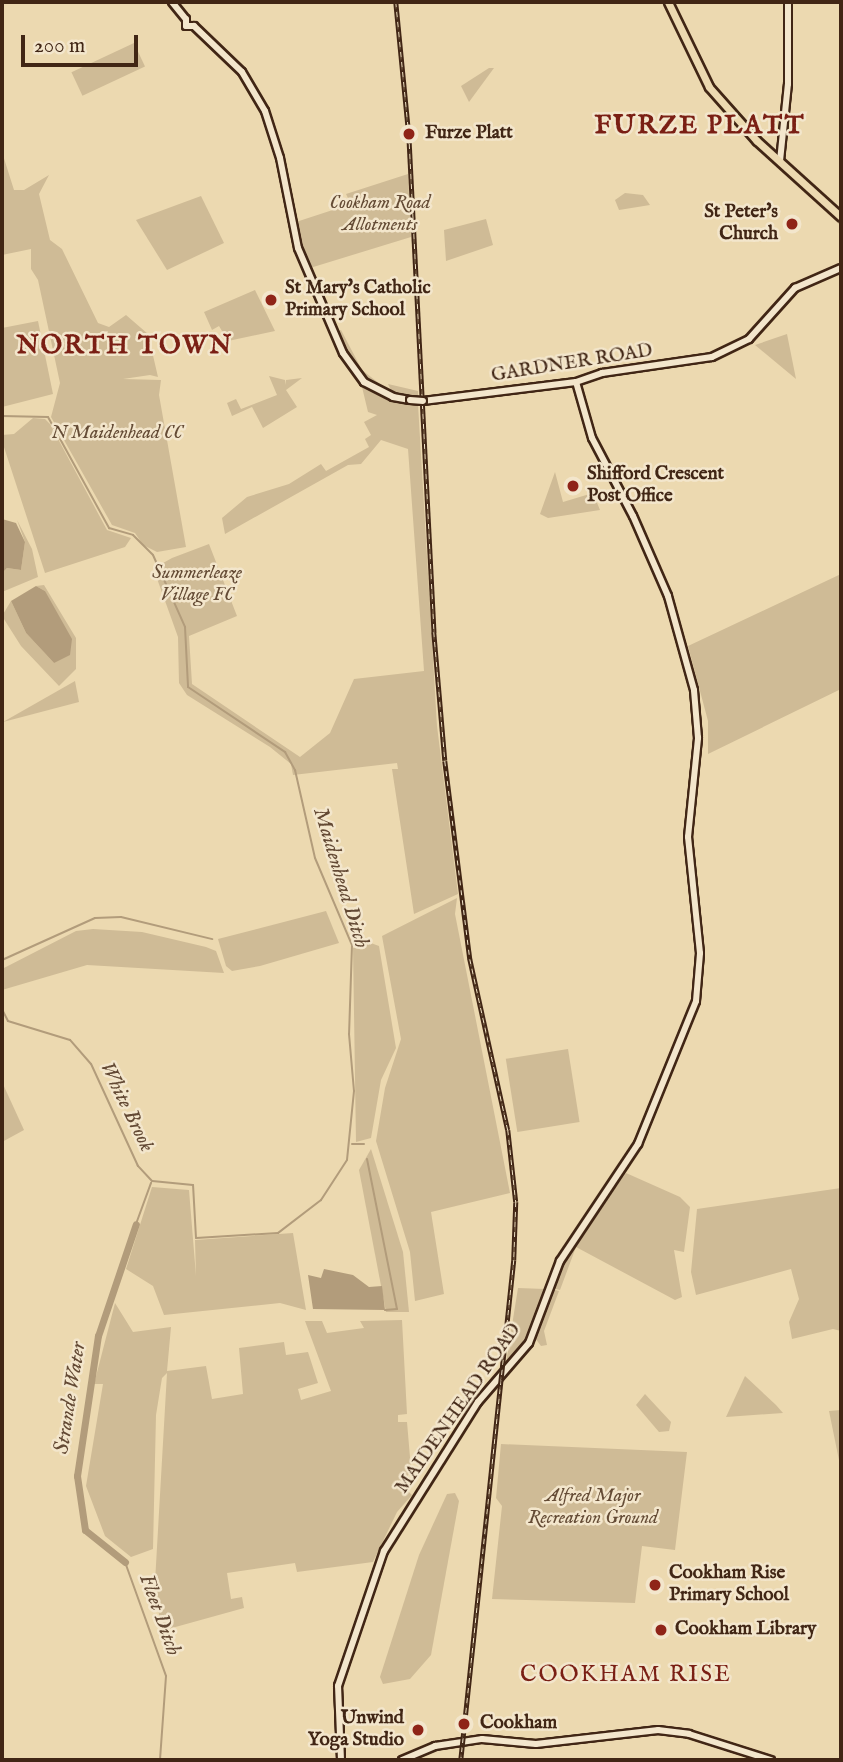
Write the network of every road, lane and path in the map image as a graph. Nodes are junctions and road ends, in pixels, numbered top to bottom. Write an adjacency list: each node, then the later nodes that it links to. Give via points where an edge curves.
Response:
1 (172, 2): 7 (main road, GARDNER ROAD, bridge, via 186,19 194,19 194,26 242,72 265,111 280,158 298,248 344,353 364,382 393,397 426,400)
2 (668, 2): 4 (main road, via 709,87)
3 (788, 2): 4 (main road, via 788,83)
4 (779, 161): 5 (main road)
5 (841, 217)
6 (841, 268): 7 (main road, GARDNER ROAD, via 795,288 749,339 726,352 602,373)
7 (576, 382): 8 (main road, MAIDENHEAD ROAD, via 592,438 668,596 696,706 688,837 700,953 696,1002 651,1117 554,1274 529,1343 478,1402 442,1465 396,1525 338,1686)
8 (341, 1760)
9 (402, 1760): 10 (main road, via 425,1749 463,1741 492,1738 536,1744 616,1731 669,1730)
10 (771, 1760)

